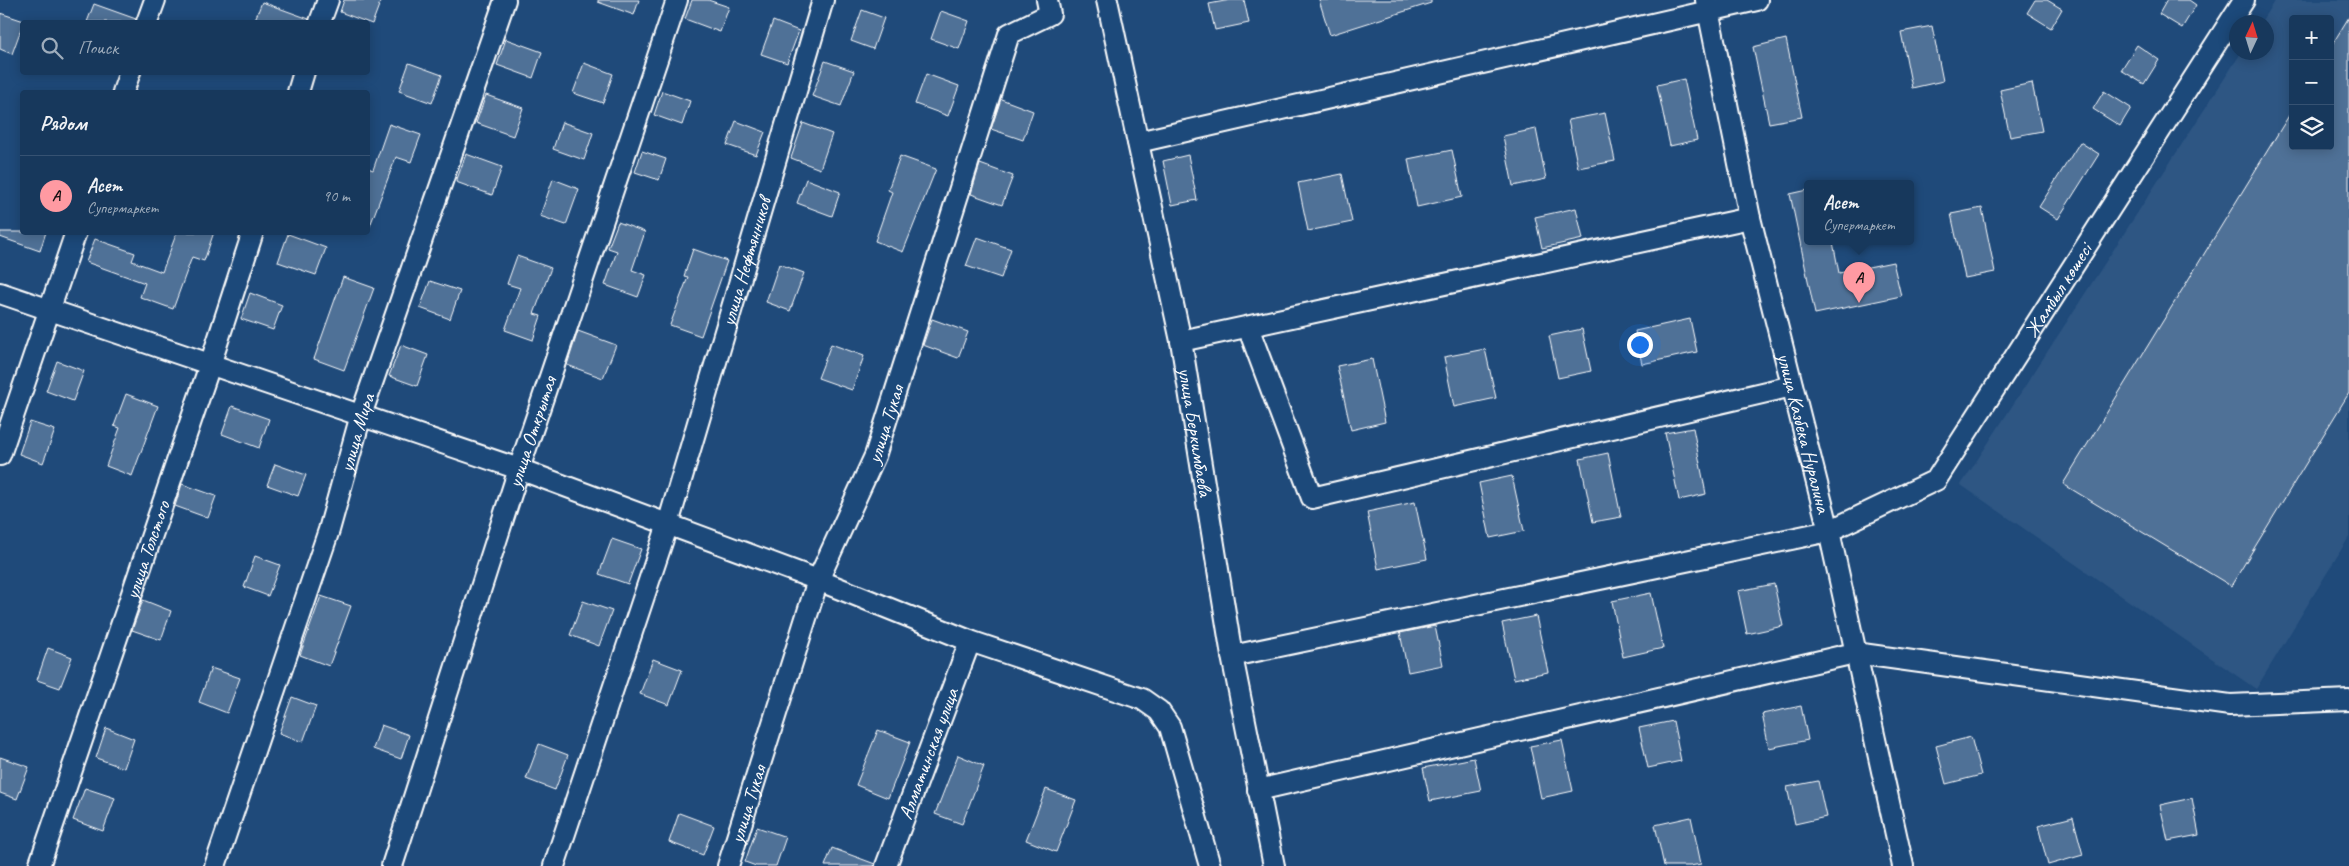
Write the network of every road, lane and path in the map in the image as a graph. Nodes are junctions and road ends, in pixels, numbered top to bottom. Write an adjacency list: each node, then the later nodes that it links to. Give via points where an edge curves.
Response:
1 (155, 0): 11 (street)
2 (328, 0): 12 (street)
3 (505, 0): 27 (street, улица Мира)
4 (677, 0): 29 (street, улица Открытая)
5 (823, 0): 30 (street, улица Нефтянников)
6 (1047, 0): 32 (street, улица Тукая, via 1050,14 1009,34 875,456)
7 (1107, 0): 17 (street, улица Беркимбаева)
8 (1757, 0): 10 (street)
9 (2244, 0): 31 (street, Жамбыл көшесі, via 1936,480)
10 (1708, 5): 17 (street); 18 (street, улица Казбека Нуралина)
11 (148, 20)
12 (321, 20)
13 (129, 75): 15 (street)
14 (303, 75): 16 (street)
15 (125, 90)
16 (299, 90)
17 (1138, 142): 24 (street, улица Беркимбаева)
18 (1750, 218): 23 (street); 26 (street, улица Казбека Нуралина)
19 (75, 235): 22 (street)
20 (251, 235): 25 (street, улица Толстого)
21 (0, 293): 22 (street)
22 (50, 309): 25 (street); 28 (street)
23 (1248, 327): 24 (street); 26 (street, via 1312,498)
24 (1180, 341): 35 (street, улица Беркимбаева)
25 (210, 365): 27 (street); 38 (street, улица Толстого)
26 (1792, 386): 31 (street, улица Казбека Нуралина)
27 (361, 415): 29 (street); 39 (street, улица Мира, via 328,530)
28 (0, 455)
29 (519, 468): 30 (street); 40 (street, улица Открытая)
30 (668, 524): 32 (street); 41 (street, улица Нефтянников)
31 (1829, 531): 34 (street, улица Казбека Нуралина); 35 (street, Жамбыл көшесі)
32 (818, 580): 33 (street); 42 (street, улица Тукая)
33 (970, 640): 43 (street, Алматинская улица); 44 (street, via 1142,699 1159,711 1170,727)
34 (1855, 653): 36 (street, via 2230,705); 37 (street); 46 (street, улица Казбека Нуралина)
35 (1232, 656): 37 (street, улица Беркимбаева)
36 (2349, 700)
37 (1258, 790): 45 (street, улица Беркимбаева)
38 (39, 866)
39 (215, 866)
40 (392, 866)
41 (554, 866)
42 (728, 866)
43 (886, 866)
44 (1210, 866)
45 (1274, 866)
46 (1903, 866)

